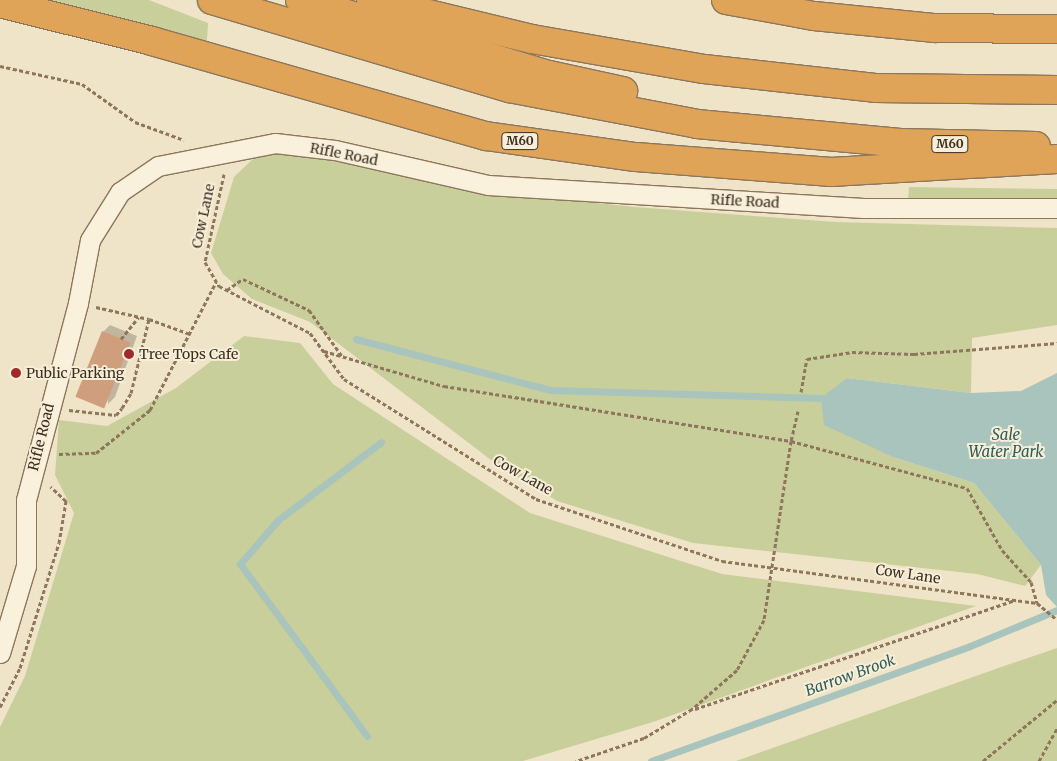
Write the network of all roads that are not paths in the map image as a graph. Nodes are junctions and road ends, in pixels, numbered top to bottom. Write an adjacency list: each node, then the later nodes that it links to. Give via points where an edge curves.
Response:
1 (212, 0): 8 (highway, M60, via 509,88 697,124)
2 (300, 0): 8 (highway, M60, via 549,75)
3 (371, 0): 7 (highway, via 532,39 704,69 875,88)
4 (726, 0): 6 (highway, via 814,16 935,28)
5 (0, 4): 10 (highway, M60, via 152,41 486,136 636,157 831,172)
6 (1057, 29)
7 (1057, 90)
8 (843, 137): 9 (highway, M60, via 900,143)
9 (1057, 146)
10 (1057, 158)
11 (1057, 208): 12 (street, Rifle Road, via 863,208 488,184 335,150 275,143 158,166 120,192 90,240 78,303 26,500 26,566)
12 (0, 653)

